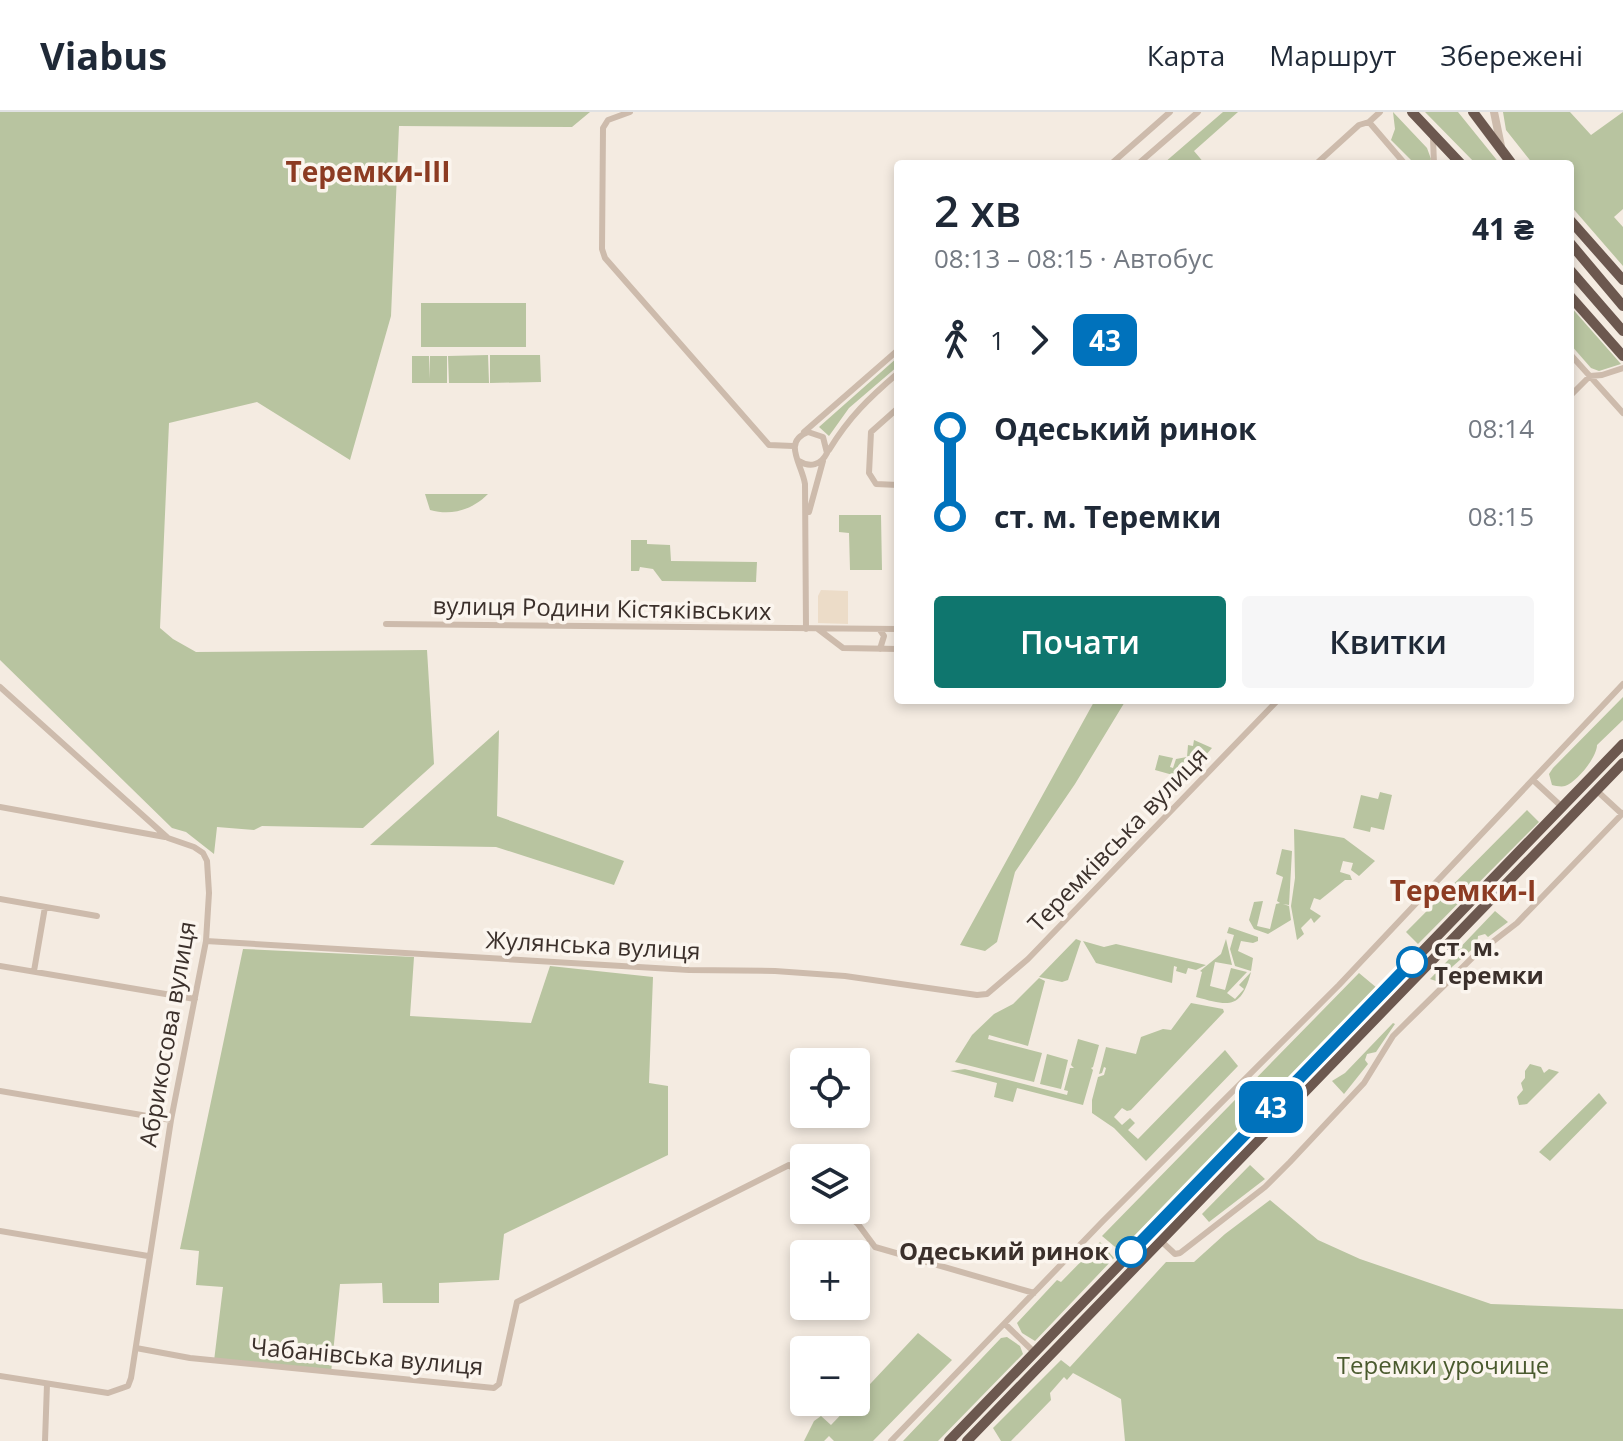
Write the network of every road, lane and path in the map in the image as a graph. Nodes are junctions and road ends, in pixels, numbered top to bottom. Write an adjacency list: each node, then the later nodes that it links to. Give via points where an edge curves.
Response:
1 (630, 112): 35 (street, via 608,120 603,128 605,258 769,445)
2 (1170, 112): 11 (street)
3 (1198, 112): 12 (street)
4 (1380, 112): 8 (street)
5 (1412, 112): 9 (highway)
6 (1473, 112): 10 (highway)
7 (1494, 112): 10 (street)
8 (1369, 122): 13 (street); 14 (street)
9 (1433, 134): 15 (street); 16 (highway)
10 (1502, 151): 17 (highway)
11 (1116, 160)
12 (1143, 160)
13 (1320, 160)
14 (1402, 160)
15 (1434, 160)
16 (1457, 160)
17 (1509, 160)
18 (1574, 225): 21 (highway)
19 (1574, 249): 23 (highway)
20 (1574, 275): 24 (highway)
21 (1623, 280)
22 (1574, 301): 26 (highway)
23 (1623, 306)
24 (1623, 331)
25 (894, 353): 34 (street)
26 (1623, 356)
27 (1574, 358): 30 (street)
28 (1623, 368): 30 (street)
29 (894, 376): 36 (street, via 859,407)
30 (1590, 376): 31 (street); 33 (street)
31 (1574, 392)
32 (894, 412): 38 (street, via 871,432 869,473 876,484)
33 (1623, 413)
34 (803, 433): 35 (street); 36 (street, via 821,435)
35 (793, 446): 37 (street)
36 (826, 456): 37 (street, via 815,465); 39 (street)
37 (799, 461): 39 (street)
38 (894, 485)
39 (806, 519): 41 (street)
40 (386, 624): 41 (street, вулиця Родини Кістяківських)
41 (806, 629): 42 (street, вулиця Родини Кістяківських)
42 (818, 629): 44 (street, вулиця Родини Кістяківських); 46 (street)
43 (894, 629): 45 (street, вулиця Родини Кістяківських)
44 (841, 630): 45 (street, вулиця Родини Кістяківських); 46 (street)
45 (880, 630): 47 (street)
46 (839, 646): 47 (street)
47 (880, 649): 48 (street)
48 (894, 649)
49 (1623, 684): 54 (street)
50 (0, 687): 59 (street, Абрикосова вулиця)
51 (1274, 704): 66 (street, Теремківська вулиця, via 1028,959 987,994)
52 (1623, 744): 56 (highway)
53 (1623, 763): 55 (highway)
54 (1533, 780): 56 (street); 75 (street)
55 (1596, 790): 58 (street); 73 (highway)
56 (1561, 806): 78 (highway)
57 (0, 807): 59 (street)
58 (1622, 814): 73 (street, via 1517,923 1473,957 1393,1036 1364,1083 1265,1187 1180,1253)
59 (168, 838): 63 (street, Абрикосова вулиця, via 194,847 207,861)
60 (0, 899): 61 (street)
61 (45, 907): 62 (street); 65 (street)
62 (97, 916)
63 (206, 941): 66 (street, Жулянська вулиця, via 775,971); 67 (street, Абрикосова вулиця)
64 (0, 966): 65 (street)
65 (34, 971): 67 (street)
66 (977, 995)
67 (195, 999): 69 (street, Абрикосова вулиця)
68 (0, 1091): 69 (street)
69 (171, 1120): 74 (street, Абрикосова вулиця)
70 (790, 1166): 77 (street, Чабанівська вулиця, via 517,1302 494,1388)
71 (858, 1224): 75 (street, via 875,1247)
72 (0, 1231): 74 (street)
73 (1161, 1241): 84 (highway)
74 (148, 1256): 77 (street, Абрикосова вулиця)
75 (1035, 1293): 76 (street)
76 (1005, 1324): 78 (street); 82 (street)
77 (136, 1348): 80 (street, Абрикосова вулиця, via 128,1386 108,1393)
78 (1034, 1352): 83 (highway)
79 (0, 1376): 80 (street)
80 (47, 1384): 81 (street)
81 (45, 1441)
82 (891, 1441)
83 (949, 1441)
84 (967, 1441)

